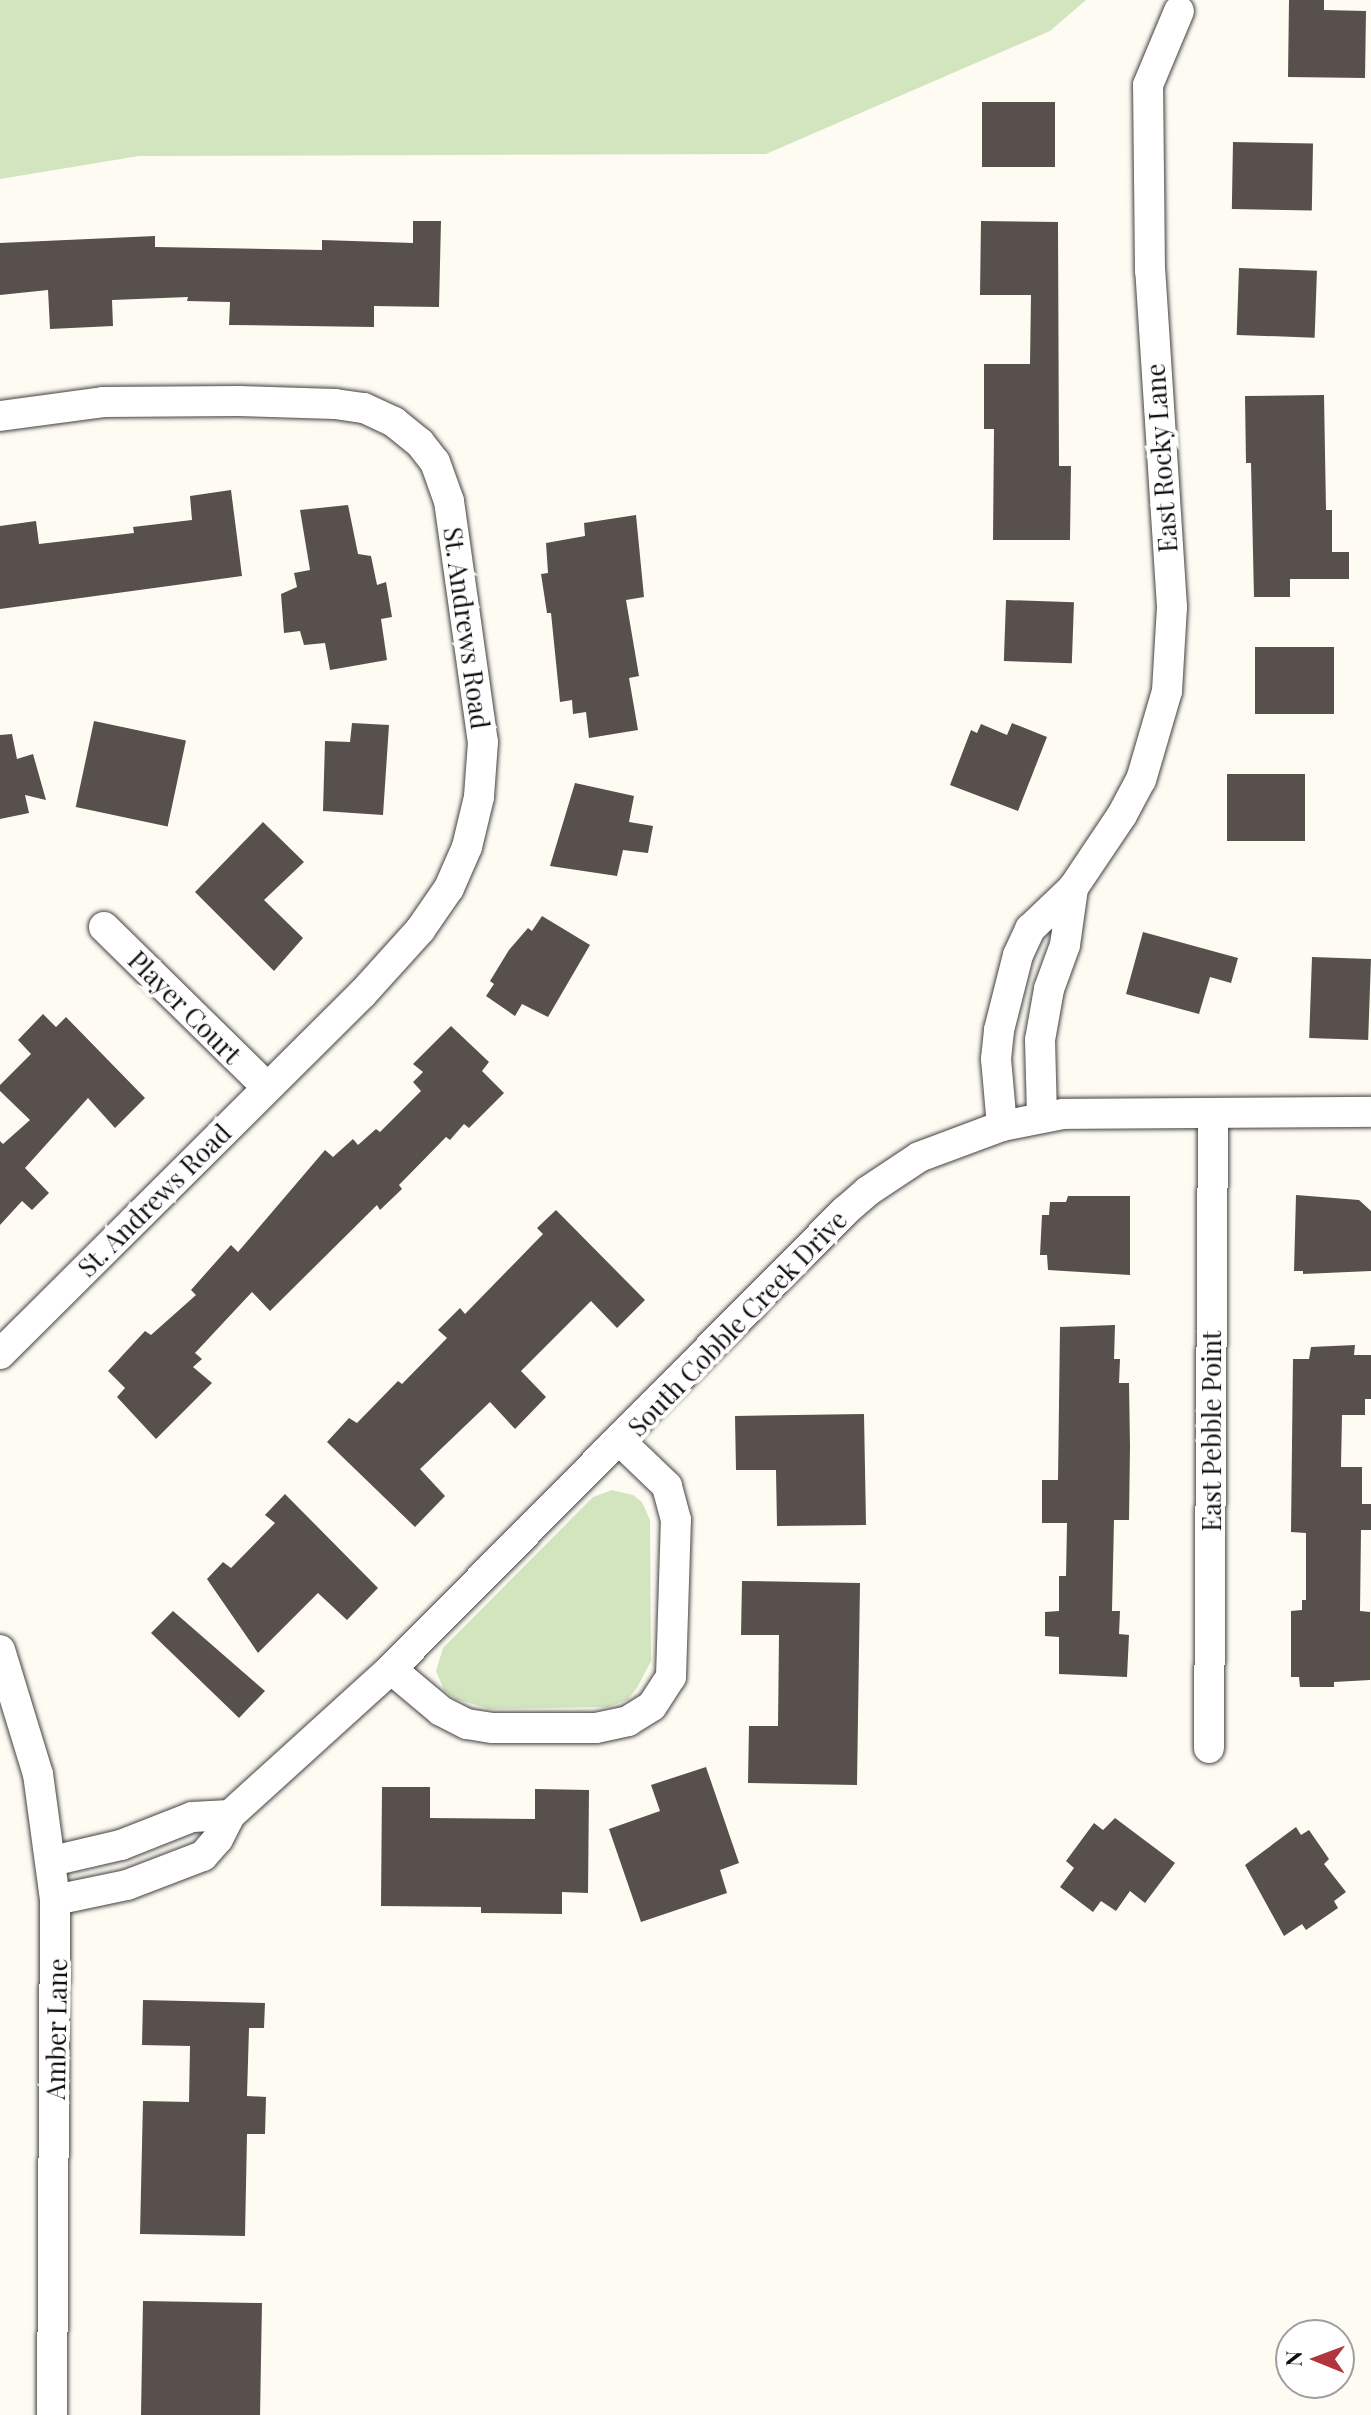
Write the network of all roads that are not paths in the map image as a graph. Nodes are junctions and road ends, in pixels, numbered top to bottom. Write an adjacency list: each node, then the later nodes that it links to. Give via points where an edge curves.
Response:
1 (1179, 11): 3 (street, East Rocky Lane, via 1148,85 1150,271 1172,607 1170,665 1157,734 1141,780)
2 (0, 416): 5 (street, St. Andrews Road, via 103,402 335,404 364,408 394,422 435,462 449,501 483,742 479,797 467,847 449,888 420,930)
3 (1073, 888): 8 (street, East Rocky Lane, via 1065,945 1049,989 1040,1040); 9 (street, East Rocky Lane, via 1030,929 1018,955 996,1059)
4 (104, 927): 5 (street, Player Court)
5 (267, 1087): 10 (street, St. Andrews Road)
6 (1371, 1112): 7 (street, South Cobble Creek Drive)
7 (1213, 1113): 8 (street, South Cobble Creek Drive); 14 (street, East Pebble Point)
8 (1042, 1116): 9 (street, South Cobble Creek Drive)
9 (1002, 1126): 11 (street, South Cobble Creek Drive, via 919,1157 868,1191)
10 (0, 1354)
11 (620, 1441): 13 (street, South Cobble Creek Drive); 13 (street, via 667,1486 676,1520 671,1677 652,1706 628,1721 596,1728 493,1728 467,1724 441,1711)
12 (0, 1650): 16 (street, Amber Lane, via 27,1729)
13 (391, 1669): 15 (street, South Cobble Creek Drive)
14 (1209, 1748)
15 (230, 1815): 16 (street, via 192,1817 121,1845); 17 (street, South Cobble Creek Drive, via 203,1856 127,1885)
16 (52, 1861): 17 (street, Amber Lane)
17 (55, 1900): 18 (street, Amber Lane)
18 (52, 2415)

